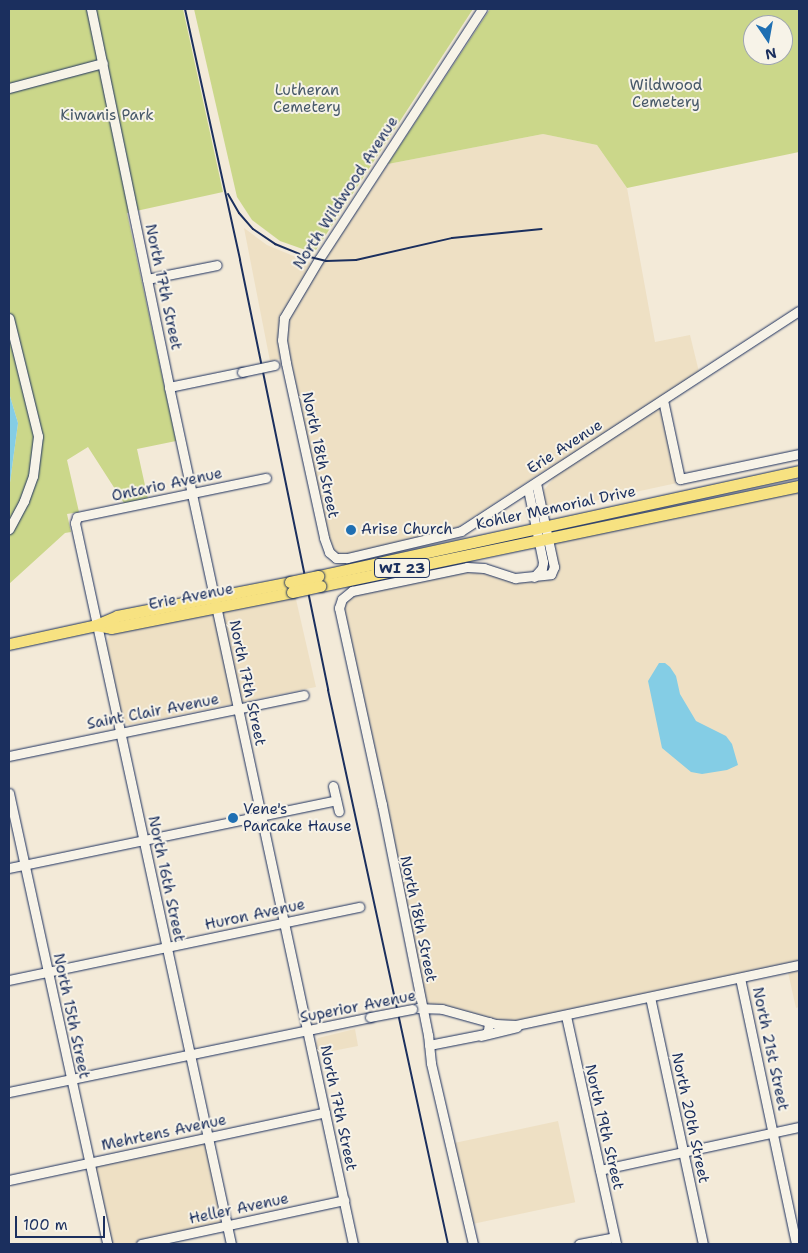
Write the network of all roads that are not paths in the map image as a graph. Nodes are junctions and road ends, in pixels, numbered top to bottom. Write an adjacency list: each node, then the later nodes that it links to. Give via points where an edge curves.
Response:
1 (91, 9): 3 (street, North 17th Street)
2 (482, 9): 9 (street, North Wildwood Avenue, via 291,305 282,329)
3 (102, 63): 4 (street); 6 (street, North 17th Street)
4 (9, 88)
5 (217, 265): 6 (street)
6 (147, 279): 10 (street, North 17th Street)
7 (799, 311): 11 (street, Erie Avenue)
8 (9, 318): 20 (street, via 38,436 33,476)
9 (286, 363): 10 (street, bridge); 22 (street, North 18th Street)
10 (169, 387): 17 (street, North 17th Street)
11 (663, 400): 12 (street, via 680,479); 15 (street, Erie Avenue)
12 (799, 454)
13 (799, 471): 19 (main road, Kohler Memorial Drive / WI 23)
14 (266, 478): 17 (street, Ontario Avenue)
15 (532, 486): 19 (street); 22 (street, Erie Avenue, via 452,535 347,558 336,558)
16 (799, 486): 21 (main road, Kohler Memorial Drive / WI 23)
17 (192, 494): 18 (street, Ontario Avenue); 25 (street, North 17th Street)
18 (75, 520): 26 (street, North 16th Street)
19 (540, 526): 21 (street); 23 (main road, Kohler Memorial Drive / WI 23)
20 (9, 529)
21 (543, 539): 23 (main road, Kohler Memorial Drive / WI 23); 48 (street, North 18th Street, via 554,572 549,575 511,578 484,568 467,567 352,591 342,599 339,615 382,805)
22 (329, 552)
23 (319, 581): 24 (main road, Kohler Memorial Drive / WI 23, bridge)
24 (291, 587): 25 (main road, Erie Avenue / WI 23)
25 (215, 602): 26 (main road, Erie Avenue / WI 23, via 111,628); 29 (street, North 17th Street)
26 (96, 625): 27 (main road, Erie Avenue / WI 23); 30 (street, North 16th Street)
27 (9, 644)
28 (304, 695): 29 (street, Saint Clair Avenue)
29 (238, 708): 30 (street, Saint Clair Avenue); 36 (street, North 17th Street)
30 (120, 732): 31 (street, Saint Clair Avenue); 37 (street, North 16th Street)
31 (9, 756)
32 (333, 786): 34 (street)
33 (9, 793): 38 (street, North 15th Street)
34 (336, 800): 35 (street); 36 (street)
35 (339, 811)
36 (261, 816): 37 (street); 41 (street, North 17th Street)
37 (143, 840): 38 (street); 42 (street, North 16th Street)
38 (24, 865): 39 (street); 44 (street, North 15th Street)
39 (9, 868)
40 (359, 907): 41 (street, Huron Avenue)
41 (284, 923): 42 (street, Huron Avenue); 52 (street, North 17th Street)
42 (166, 947): 44 (street, Huron Avenue); 55 (street, North 16th Street)
43 (799, 965): 45 (street, Superior Avenue)
44 (48, 972): 46 (street, Huron Avenue); 56 (street, North 15th Street)
45 (740, 978): 47 (street, Superior Avenue); 60 (street, North 21st Street)
46 (9, 980)
47 (650, 997): 49 (street, Superior Avenue); 62 (street, North 20th Street)
48 (422, 1008): 50 (street, Superior Avenue, via 449,1011); 52 (street, Superior Avenue, bridge); 54 (street, North 18th Street)
49 (566, 1016): 51 (street, Superior Avenue); 64 (street, North 19th Street)
50 (489, 1022): 51 (street, Superior Avenue); 53 (street, via 487,1033)
51 (519, 1025): 53 (street, via 514,1030)
52 (307, 1030): 55 (street, Superior Avenue); 58 (street, North 17th Street)
53 (474, 1037): 54 (street)
54 (429, 1046): 73 (street, North 18th Street)
55 (191, 1055): 56 (street, Superior Avenue); 61 (street, North 16th Street)
56 (71, 1079): 57 (street, Superior Avenue); 63 (street, North 15th Street)
57 (9, 1092)
58 (325, 1112): 61 (street, Mehrtens Avenue); 66 (street, North 17th Street)
59 (799, 1128): 60 (street)
60 (774, 1133): 62 (street); 76 (street, North 21st Street)
61 (209, 1137): 63 (street, Mehrtens Avenue); 67 (street, North 16th Street)
62 (684, 1152): 64 (street); 75 (street, North 20th Street)
63 (89, 1163): 65 (street, Mehrtens Avenue); 69 (street, North 15th Street)
64 (600, 1170): 68 (street, North 19th Street)
65 (9, 1180)
66 (344, 1200): 67 (street, Heller Avenue); 72 (street, North 17th Street)
67 (227, 1225): 70 (street, Heller Avenue); 71 (street, North 16th Street)
68 (615, 1241): 74 (street)
69 (107, 1244)
70 (141, 1244)
71 (231, 1244)
72 (353, 1244)
73 (472, 1244)
74 (580, 1244)
75 (703, 1244)
76 (796, 1244)

